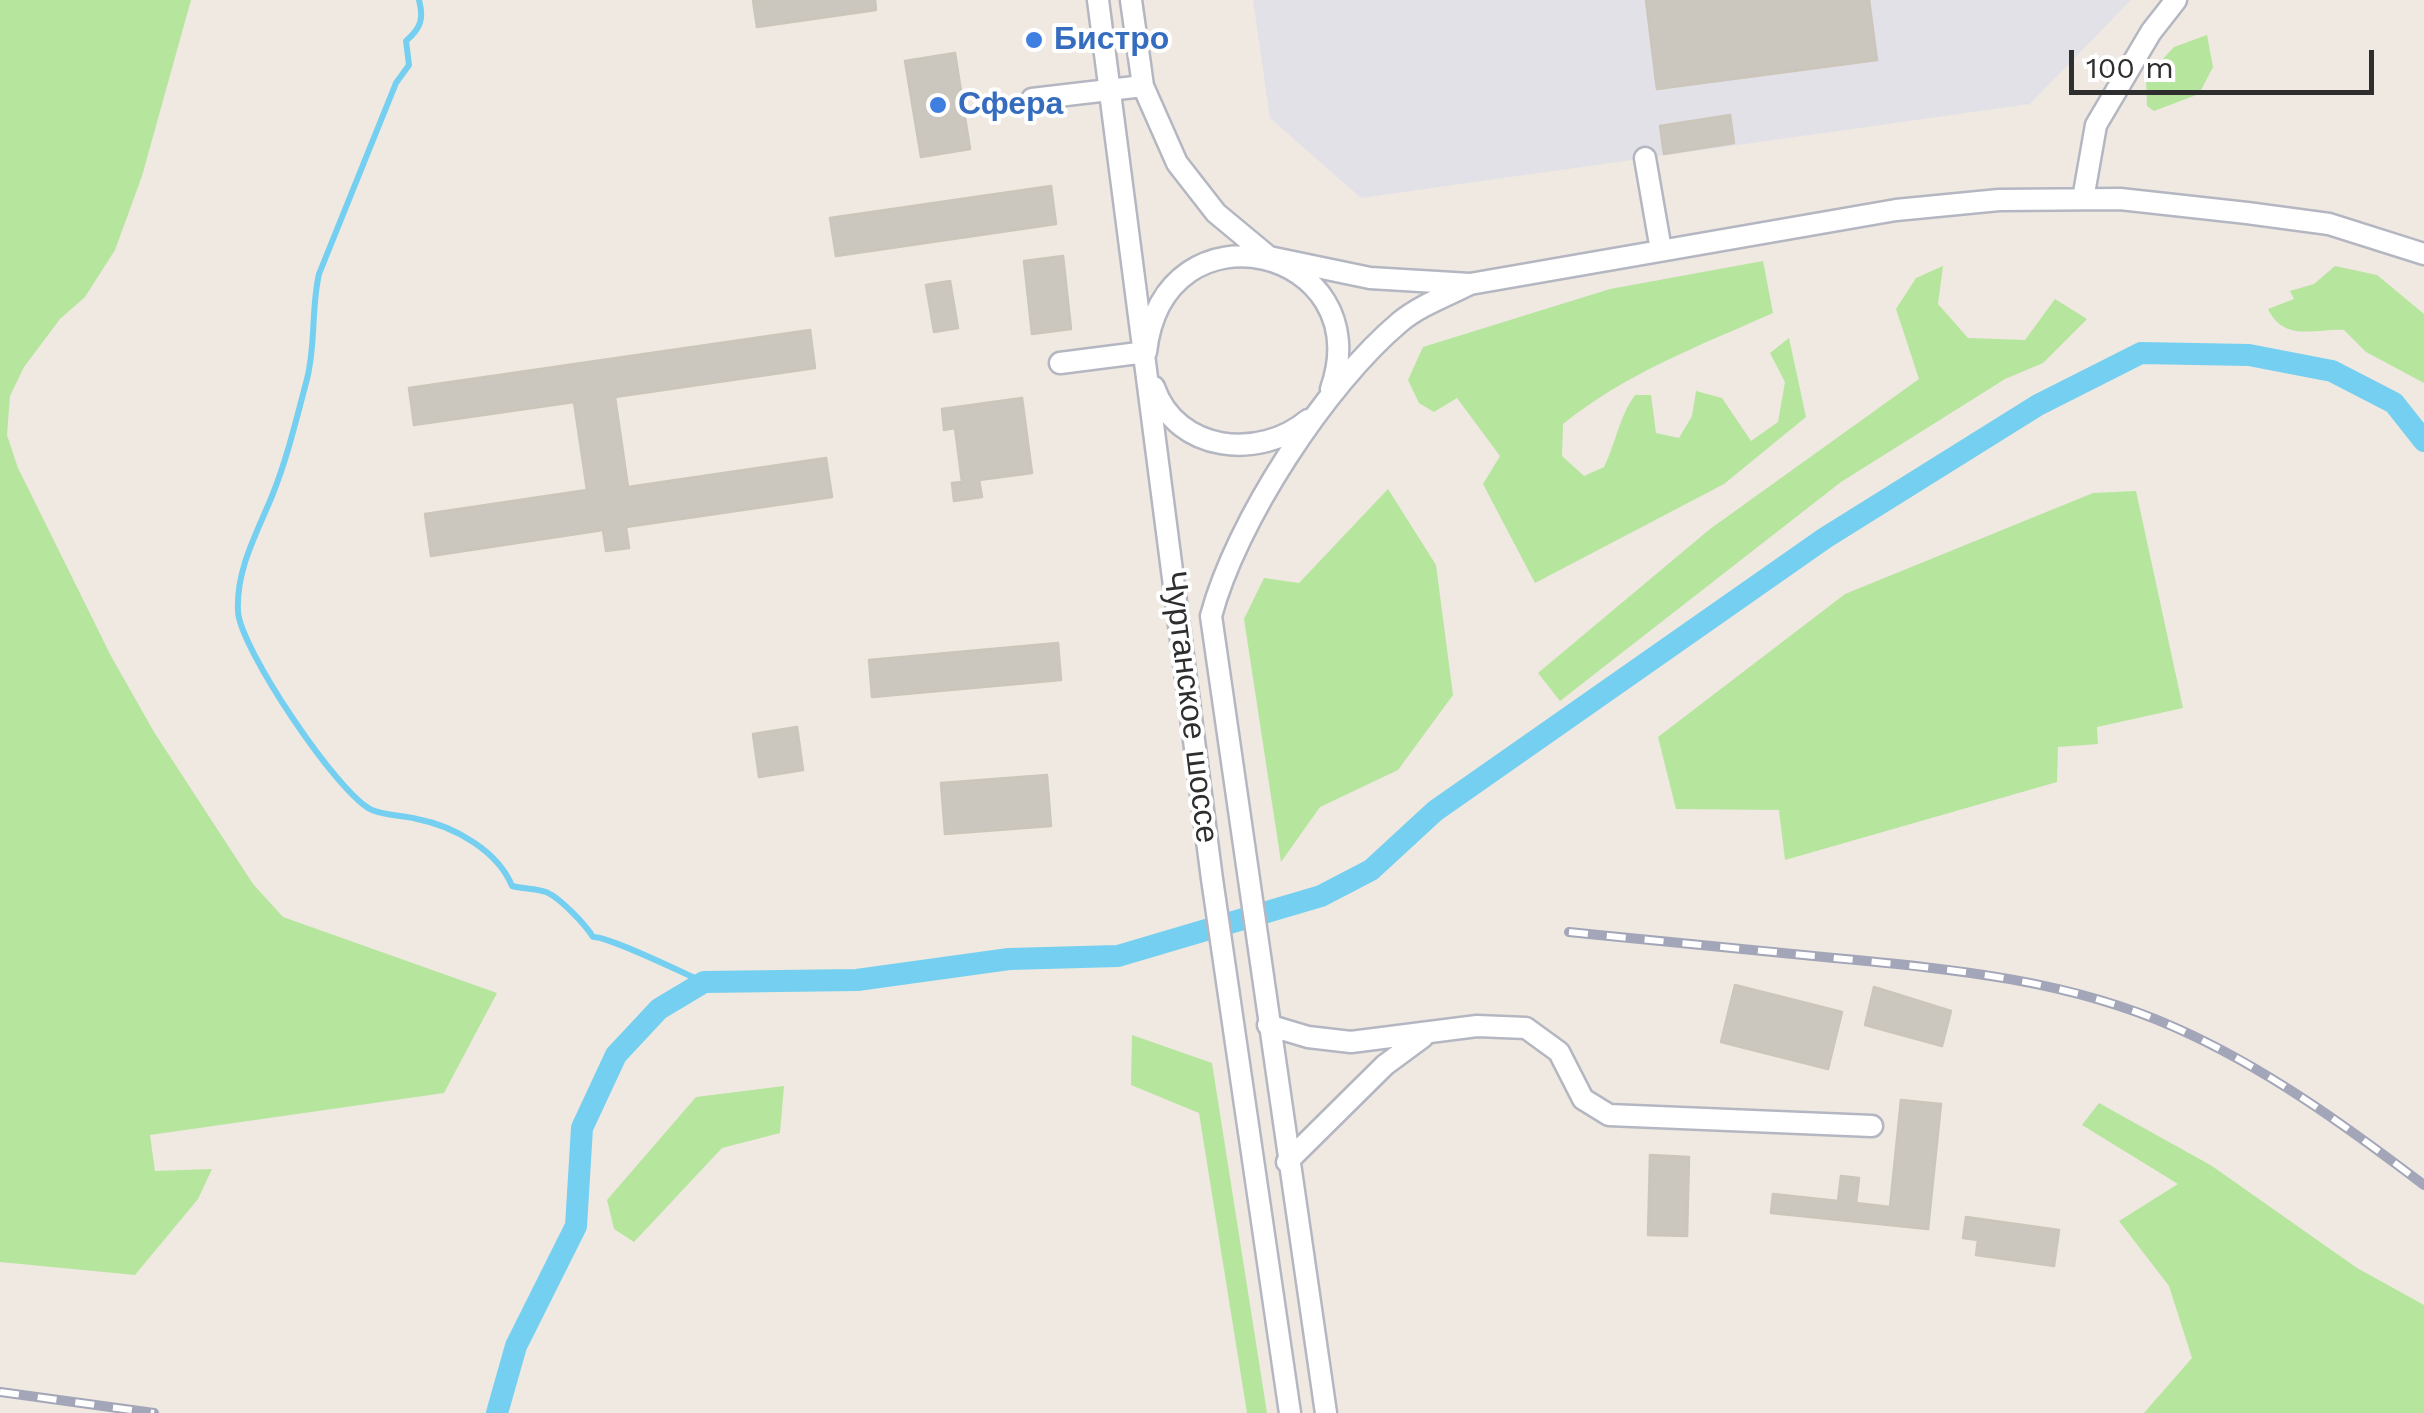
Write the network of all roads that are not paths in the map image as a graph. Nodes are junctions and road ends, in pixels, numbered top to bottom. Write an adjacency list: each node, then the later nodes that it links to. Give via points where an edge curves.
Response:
1 (1098, 0): 5 (street, Чуртанское шоссе)
2 (1131, 0): 4 (street)
3 (2176, 0): 8 (street, via 2096,125)
4 (1143, 86): 5 (street); 11 (street, via 1177,163 1216,213)
5 (1111, 90): 6 (street); 13 (street, Чуртанское шоссе)
6 (1032, 99)
7 (1645, 158): 9 (street)
8 (2083, 199): 9 (street, via 1896,210); 10 (street, via 2329,224)
9 (1661, 250): 12 (street)
10 (2424, 254)
11 (1269, 257): 12 (street, via 1370,278); 13 (street, via 1237,254 1206,261 1179,278 1158,304); 15 (street, via 1310,282 1335,323 1339,355 1332,387)
12 (1470, 284): 15 (street, Чуртанское шоссе, via 1404,318)
13 (1147, 359): 14 (street); 15 (street, via 1157,395 1202,438 1262,445 1291,434); 20 (street, Чуртанское шоссе, via 1212,879)
14 (1060, 363)
15 (1315, 414): 16 (street, Чуртанское шоссе, via 1223,568 1211,616)
16 (1268, 1025): 17 (street, via 1351,1042); 19 (street, Чуртанское шоссе)
17 (1424, 1036): 18 (street, via 1478,1026 1526,1028 1559,1052 1583,1099 1610,1116); 19 (street)
18 (1872, 1126)
19 (1286, 1162): 21 (street, Чуртанское шоссе)
20 (1290, 1413)
21 (1326, 1413)

